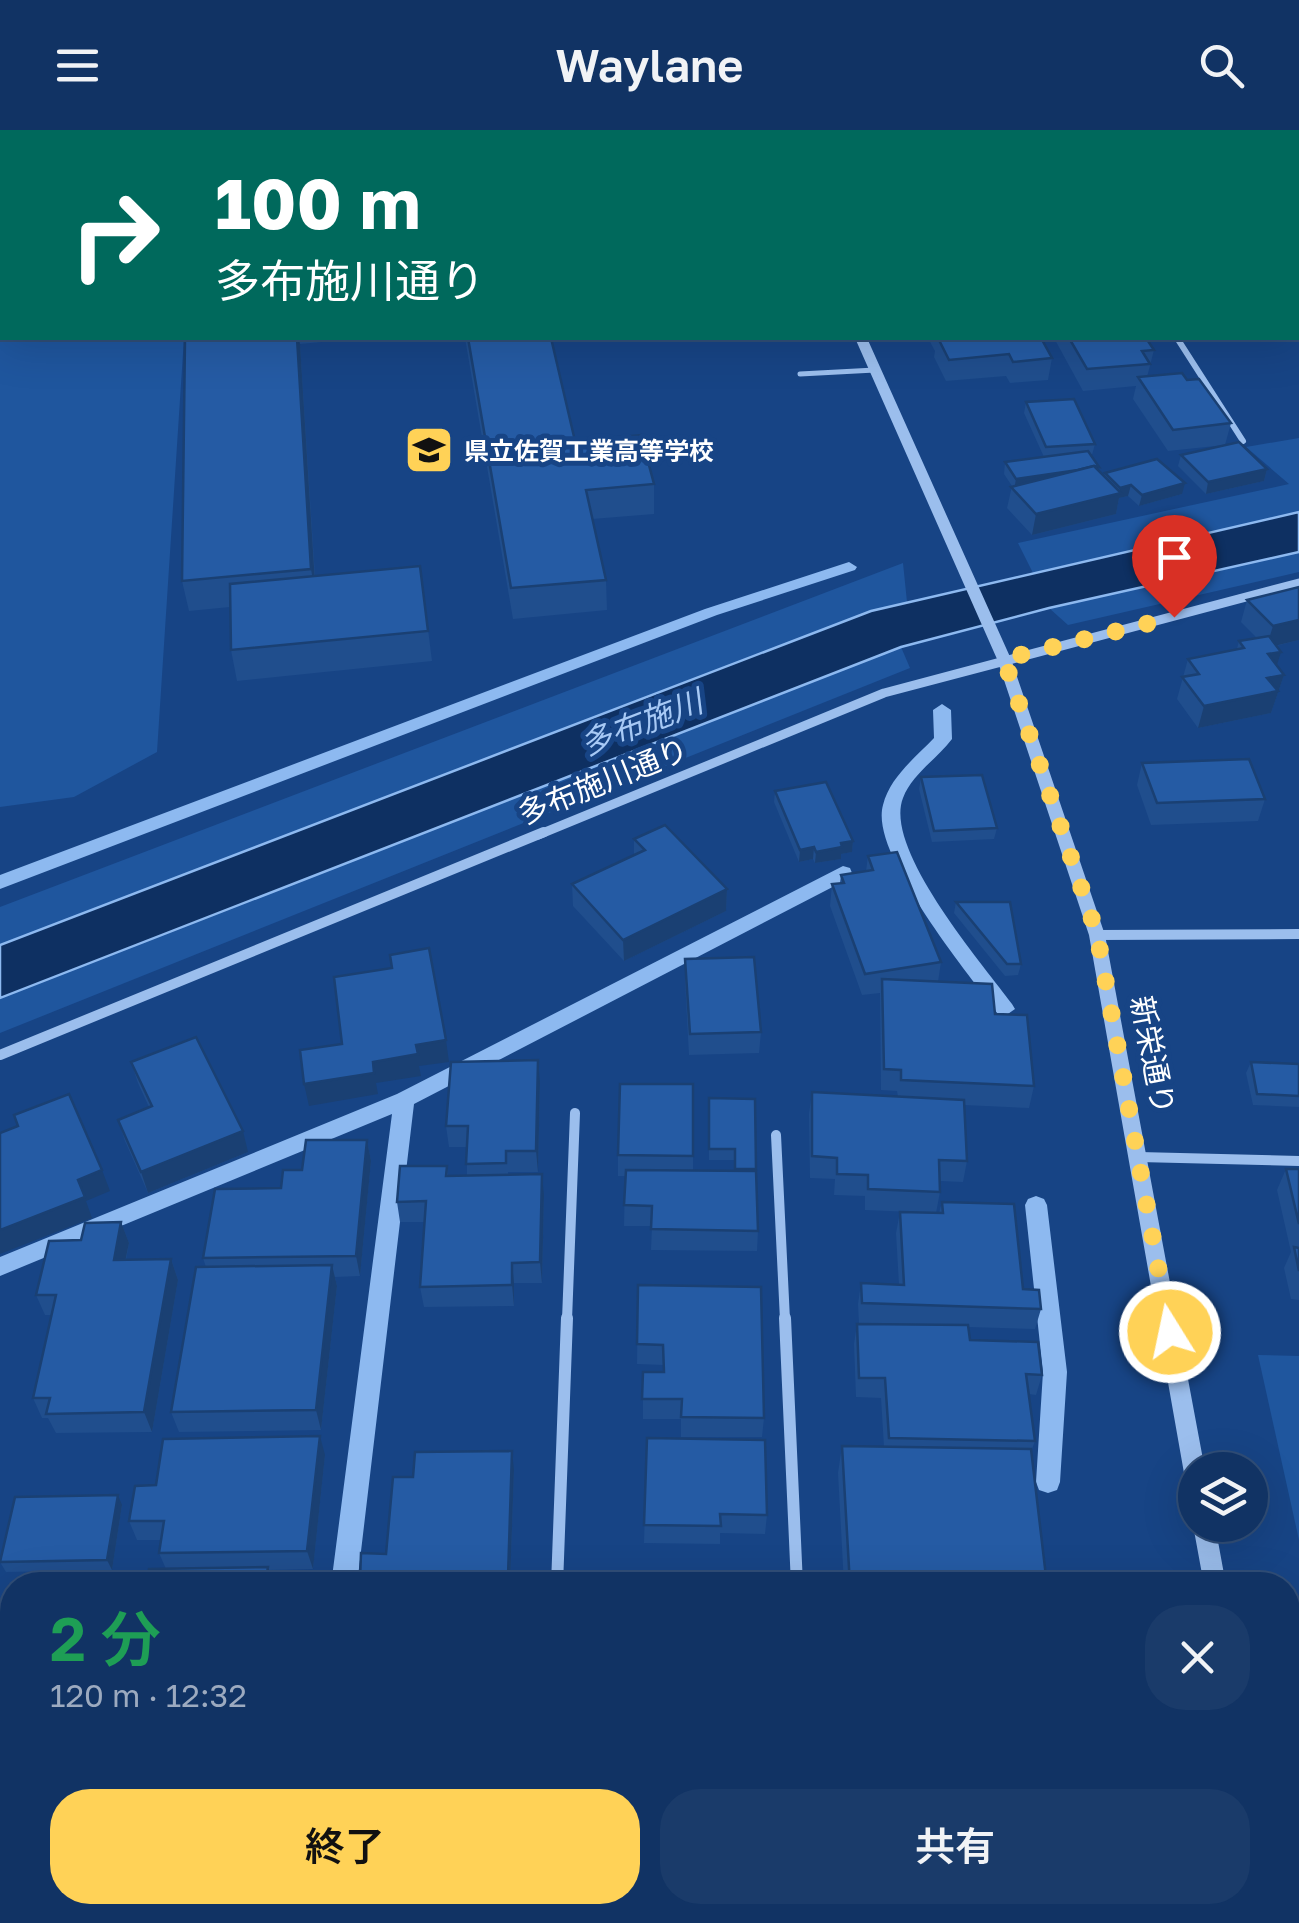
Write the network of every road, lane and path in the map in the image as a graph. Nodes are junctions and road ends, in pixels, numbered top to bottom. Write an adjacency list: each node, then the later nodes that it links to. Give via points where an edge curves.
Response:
1 (862, 340): 3 (street)
2 (1178, 340): 5 (street)
3 (875, 370): 4 (lane); 7 (street, 新栄通り)
4 (800, 374)
5 (1243, 441)
6 (1299, 583): 7 (street, 多布施川通り)
7 (1004, 659): 8 (street, 新栄通り); 10 (street, 多布施川通り, via 884,692)
8 (1097, 934): 9 (street); 13 (street, 新栄通り)
9 (1299, 934)
10 (0, 1055)
11 (575, 1113): 17 (street)
12 (776, 1134): 18 (street)
13 (1138, 1157): 14 (street); 15 (street, 新栄通り)
14 (1299, 1161)
15 (1191, 1452)
16 (1207, 1542): 19 (street)
17 (557, 1572)
18 (796, 1572)
19 (1213, 1572)

